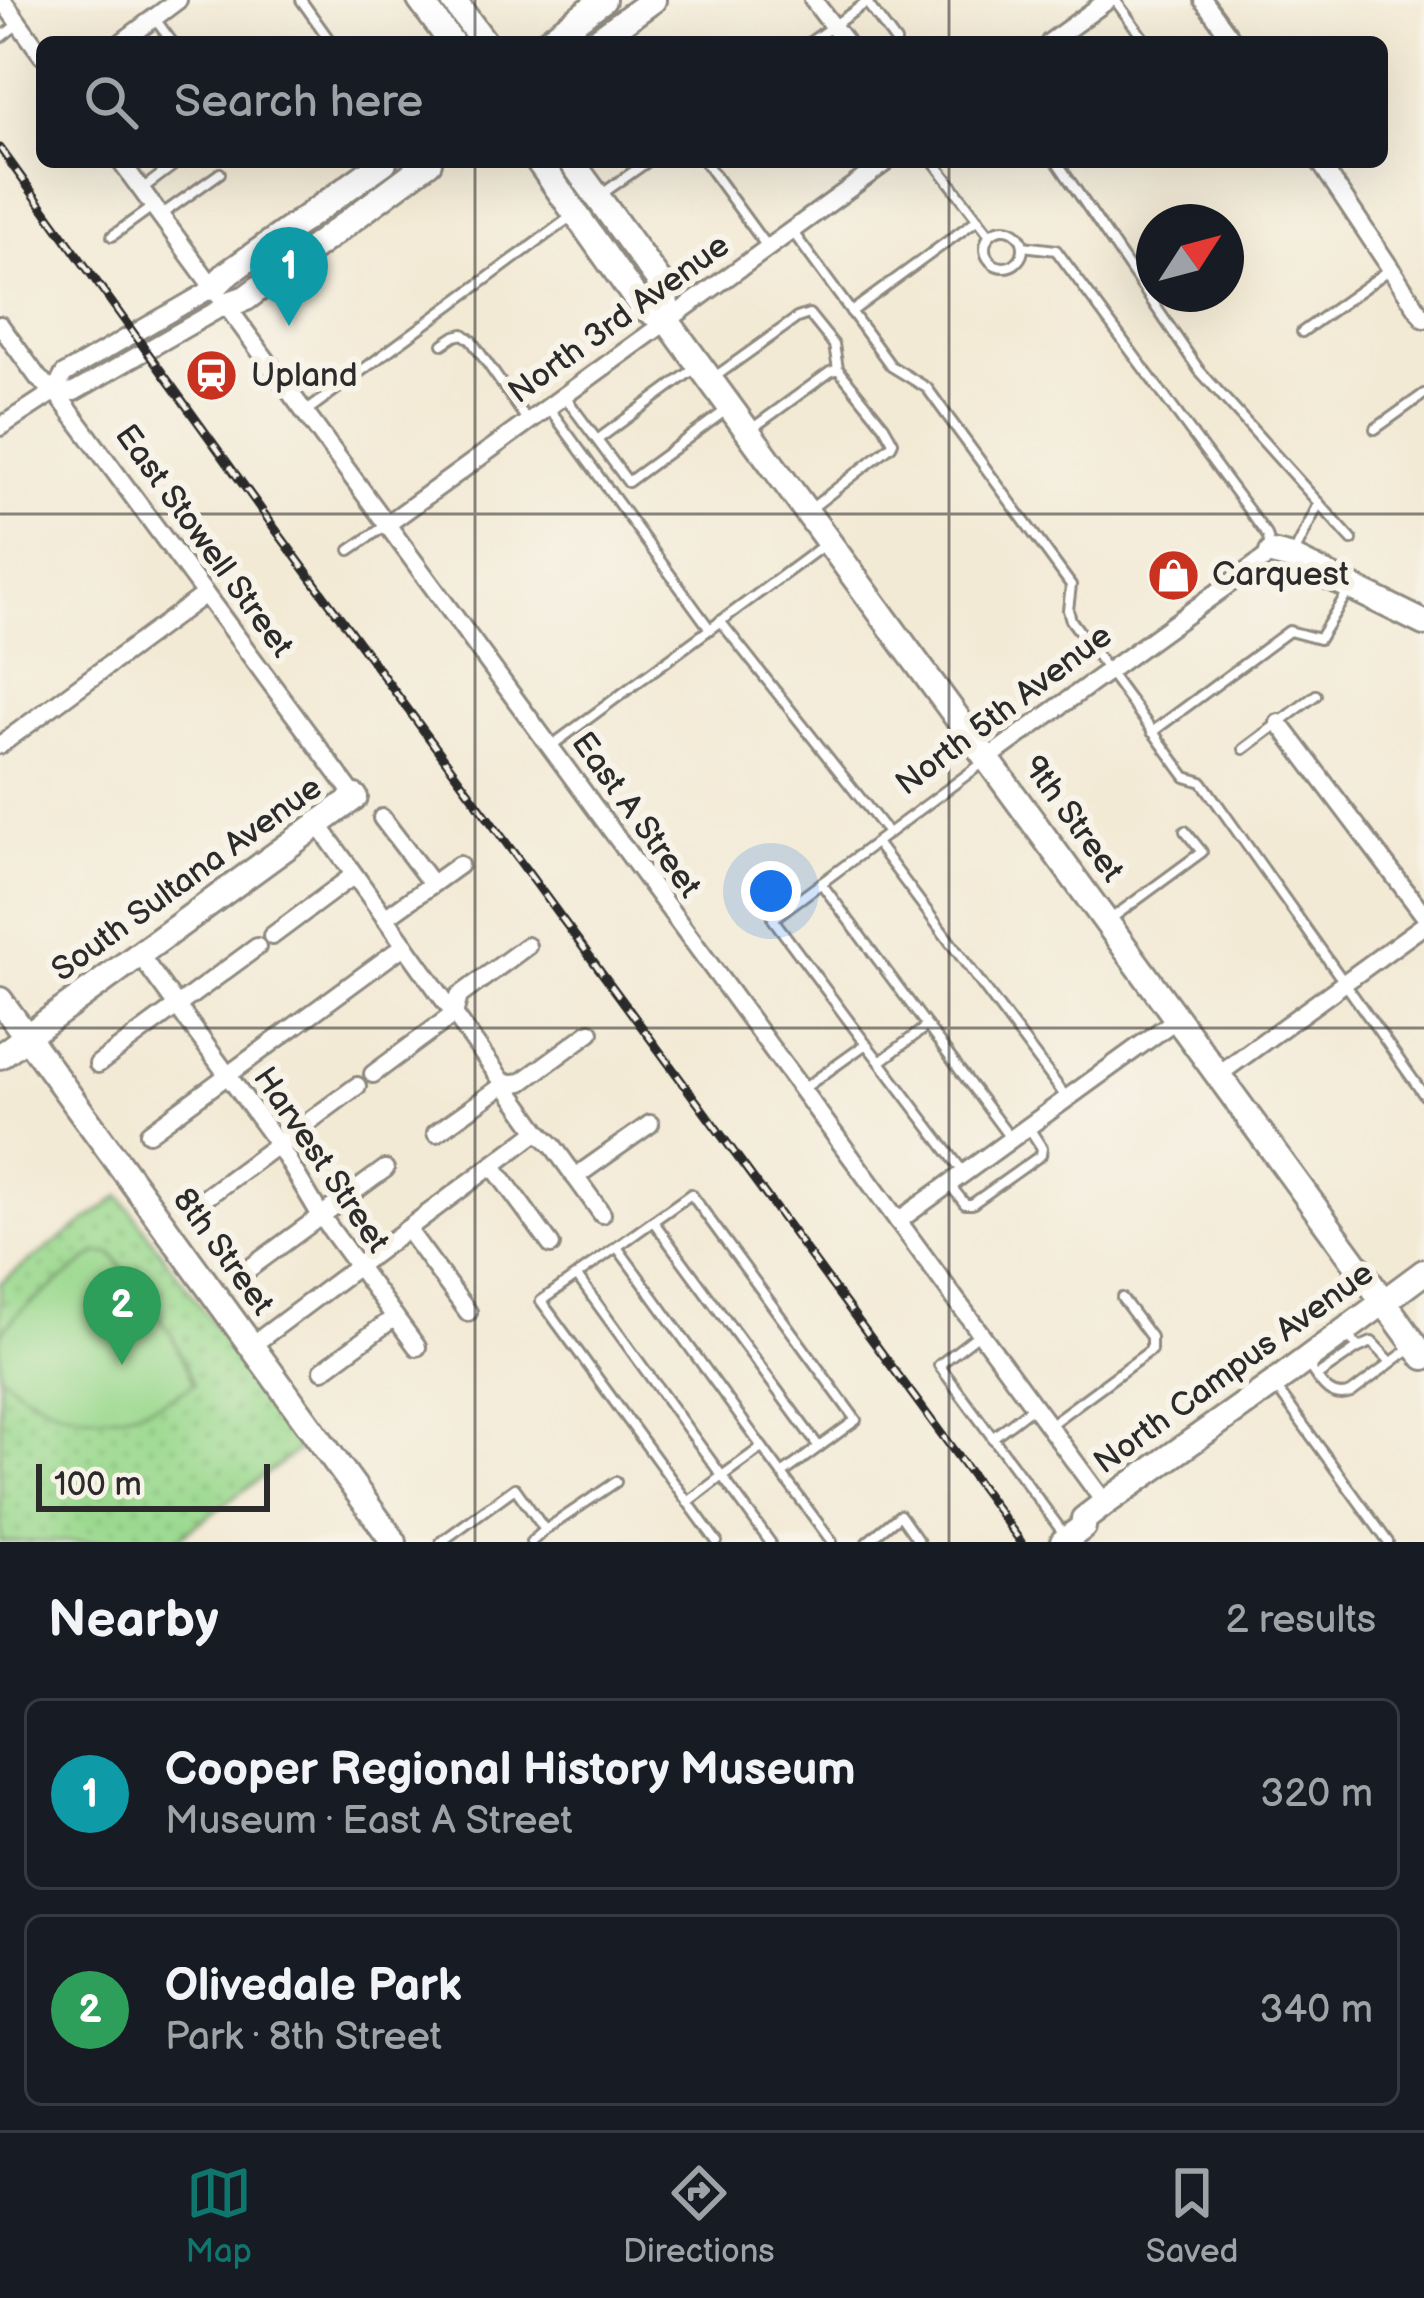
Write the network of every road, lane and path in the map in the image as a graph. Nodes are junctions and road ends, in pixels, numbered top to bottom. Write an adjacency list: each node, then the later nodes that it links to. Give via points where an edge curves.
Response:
1 (2, 0): 13 (street)
2 (178, 0): 12 (street)
3 (302, 0): 17 (lane)
4 (420, 0): 18 (street)
5 (453, 0): 19 (street)
6 (603, 0): 20 (street)
7 (653, 0): 21 (street)
8 (1111, 0): 23 (street); 24 (lane)
9 (1203, 0): 25 (street)
10 (816, 1): 14 (street)
11 (868, 1): 14 (lane); 22 (lane)
12 (154, 19): 15 (street); 16 (lane)
13 (19, 23): 26 (lane); 27 (street)
14 (839, 35)
15 (130, 36)
16 (167, 36)
17 (328, 36)
18 (447, 36)
19 (480, 36)
20 (554, 36)
21 (603, 36)
22 (892, 36)
23 (1059, 36)
24 (1141, 36)
25 (1230, 36)
26 (0, 38)
27 (36, 47)
28 (125, 168): 41 (street, East A Street)
29 (170, 168): 41 (lane)
30 (376, 168): 52 (street, via 227,274)
31 (421, 168): 52 (street, via 246,298)
32 (543, 168): 44 (street, 9th Street)
33 (576, 168): 42 (street, 9th Street)
34 (638, 168): 42 (lane)
35 (709, 168): 50 (lane)
36 (878, 168): 46 (street, North 3rd Avenue)
37 (939, 168): 45 (lane)
38 (1061, 168): 72 (lane, via 1199,370)
39 (1324, 168): 51 (street)
40 (220, 173): 43 (lane)
41 (141, 190): 43 (street, East A Street)
42 (598, 197): 44 (lane); 55 (street, 9th Street, via 664,288)
43 (156, 211): 48 (lane); 52 (street, East A Street)
44 (575, 213): 55 (street, 9th Street, via 641,306); 66 (lane)
45 (978, 219): 47 (lane); 53 (lane)
46 (791, 231): 50 (street, North 3rd Avenue); 53 (lane)
47 (990, 235): 49 (lane, via 1006,229); 49 (lane, via 986,252 998,266 1016,262)
48 (112, 236)
49 (1023, 246): 78 (lane, via 1056,250)
50 (768, 248): 55 (street, North 3rd Avenue)
51 (1389, 269): 54 (street); 57 (lane)
52 (219, 297): 61 (street, via 64,374); 66 (street, East A Street)
53 (851, 312): 84 (lane, via 891,366 926,388 1071,585 1068,615)
54 (1424, 319)
55 (668, 322): 60 (street, 9th Street); 63 (street, North 3rd Avenue)
56 (0, 325): 61 (street, East Stowell Street)
57 (1302, 332)
58 (443, 344): 67 (lane, via 464,334 471,340)
59 (838, 369): 60 (lane, via 834,345 809,314); 70 (lane); 73 (lane, via 892,442)
60 (705, 373): 65 (street, 9th Street); 71 (lane)
61 (55, 391): 68 (street); 80 (street, East Stowell Street)
62 (1424, 394): 69 (lane)
63 (564, 396): 64 (street, North 3rd Avenue); 71 (lane)
64 (548, 407): 67 (street, North 3rd Avenue); 83 (lane)
65 (730, 407): 70 (street, 9th Street); 71 (lane, via 628,482)
66 (304, 413): 74 (street, East A Street)
67 (528, 422): 74 (street, North 3rd Avenue)
68 (0, 427)
69 (1375, 429)
70 (748, 431): 73 (street, 9th Street)
71 (596, 440)
72 (1318, 503): 75 (lane); 78 (lane)
73 (807, 512): 76 (street, 9th Street)
74 (386, 525): 77 (lane); 89 (street, East A Street)
75 (1352, 540)
76 (829, 541): 81 (lane); 91 (street, 9th Street)
77 (350, 550)
78 (1282, 555): 79 (street); 84 (street, North 5th Avenue)
79 (1351, 586): 82 (street); 87 (lane, via 1319,639 1289,632)
80 (205, 594): 88 (street); 92 (street, East Stowell Street)
81 (720, 621): 83 (lane); 96 (lane)
82 (1424, 623)
83 (710, 629): 89 (lane)
84 (1106, 671): 87 (lane); 91 (street, North 5th Avenue)
85 (1316, 695): 86 (lane)
86 (1279, 723): 90 (lane); 102 (street)
87 (1152, 732): 109 (lane, via 1186,777 1202,782)
88 (0, 745)
89 (549, 747): 126 (street, East A Street)
90 (1244, 749)
91 (988, 758): 96 (lane, North 5th Avenue); 104 (street, 9th Street)
92 (355, 797): 94 (street, South Sultana Avenue)
93 (382, 818): 101 (street)
94 (318, 824): 99 (street); 108 (street, South Sultana Avenue)
95 (1185, 831): 104 (lane, via 1202,852)
96 (888, 833): 97 (lane, North 5th Avenue)
97 (876, 843): 100 (lane, North 5th Avenue); 128 (lane)
98 (459, 865): 101 (street)
99 (355, 875): 103 (street); 111 (street)
100 (821, 883): 114 (lane); 117 (lane, North 5th Avenue, via 773,919)
101 (432, 884): 103 (street)
102 (1424, 915)
103 (385, 918): 106 (street)
104 (1107, 922): 113 (street, 9th Street)
105 (1424, 925): 109 (street)
106 (405, 945): 112 (street); 123 (street)
107 (527, 946): 112 (street, via 459,996)
108 (139, 954): 111 (street, Harvest Street); 116 (street, South Sultana Avenue)
109 (1344, 983): 122 (street); 127 (lane)
110 (0, 1000): 116 (street, 8th Street)
111 (177, 1006): 120 (street); 123 (street, Harvest Street)
112 (454, 1014): 121 (street); 124 (street)
113 (1178, 1018): 122 (street, 9th Street); 128 (street)
114 (927, 1026): 119 (lane); 134 (lane)
115 (590, 1032): 124 (street, via 522,1082)
116 (27, 1036): 118 (street, South Sultana Avenue); 158 (street, 8th Street)
117 (866, 1044): 119 (lane); 126 (lane)
118 (0, 1056)
119 (880, 1062): 139 (lane)
120 (98, 1064)
121 (373, 1074)
122 (1219, 1074): 153 (street, 9th Street)
123 (227, 1076): 132 (street); 135 (street, Harvest Street)
124 (505, 1084): 131 (street); 133 (street)
125 (357, 1086): 135 (street)
126 (802, 1090): 144 (street, East A Street)
127 (1424, 1095)
128 (1067, 1099): 130 (street)
129 (650, 1124): 138 (street)
130 (1028, 1127): 134 (street); 139 (lane, via 1041,1155 972,1204)
131 (538, 1131): 136 (street); 138 (street)
132 (149, 1133)
133 (436, 1133)
134 (1011, 1139): 139 (street)
135 (278, 1144): 140 (street); 142 (street, Harvest Street)
136 (493, 1166): 145 (street); 146 (street)
137 (385, 1169): 142 (street)
138 (575, 1177): 141 (street)
139 (956, 1178): 144 (street)
140 (200, 1201)
141 (602, 1214)
142 (321, 1216): 148 (street, Harvest Street); 150 (street)
143 (653, 1221): 147 (lane); 168 (lane); 168 (lane, via 691,1194 856,1420)
144 (898, 1221): 156 (street, East A Street)
145 (407, 1229): 148 (street); 154 (street)
146 (551, 1245)
147 (617, 1247): 151 (lane); 169 (lane)
148 (358, 1268): 155 (street, Harvest Street); 158 (street)
149 (1424, 1272): 153 (street, North Campus Avenue)
150 (243, 1273)
151 (577, 1276): 171 (lane); 173 (lane, via 541,1301)
152 (1122, 1298): 166 (lane, via 1151,1337 1151,1350)
153 (1384, 1302): 157 (street, North Campus Avenue); 160 (street, 9th Street)
154 (468, 1312)
155 (395, 1317): 159 (street, Harvest Street); 163 (street)
156 (980, 1333): 165 (street, East A Street); 167 (lane, via 939,1365)
157 (1351, 1339): 161 (lane, via 1372,1342); 162 (street, North Campus Avenue)
158 (251, 1346): 177 (street, 8th Street)
159 (417, 1347)
160 (1419, 1351): 161 (lane)
161 (1391, 1362): 162 (lane, via 1342,1396)
162 (1311, 1369): 164 (street, North Campus Avenue)
163 (323, 1370)
164 (1273, 1384): 174 (street, North Campus Avenue); 185 (lane)
165 (1034, 1406): 166 (street, East A Street); 167 (lane)
166 (1048, 1426): 174 (street, East A Street)
167 (992, 1438): 176 (lane)
168 (819, 1447): 170 (lane)
169 (762, 1448): 170 (lane); 171 (lane)
170 (782, 1474): 182 (lane)
171 (722, 1476): 173 (lane); 181 (lane)
172 (616, 1482): 175 (lane)
173 (688, 1502): 180 (lane)
174 (1105, 1503): 176 (street, North Campus Avenue)
175 (545, 1530): 178 (lane, via 515,1488); 179 (lane)
176 (1063, 1533)
177 (394, 1542)
178 (441, 1542)
179 (531, 1542)
180 (717, 1542)
181 (770, 1542)
182 (832, 1542)
183 (867, 1542): 184 (lane, via 900,1515)
184 (920, 1542)
185 (1388, 1542)

